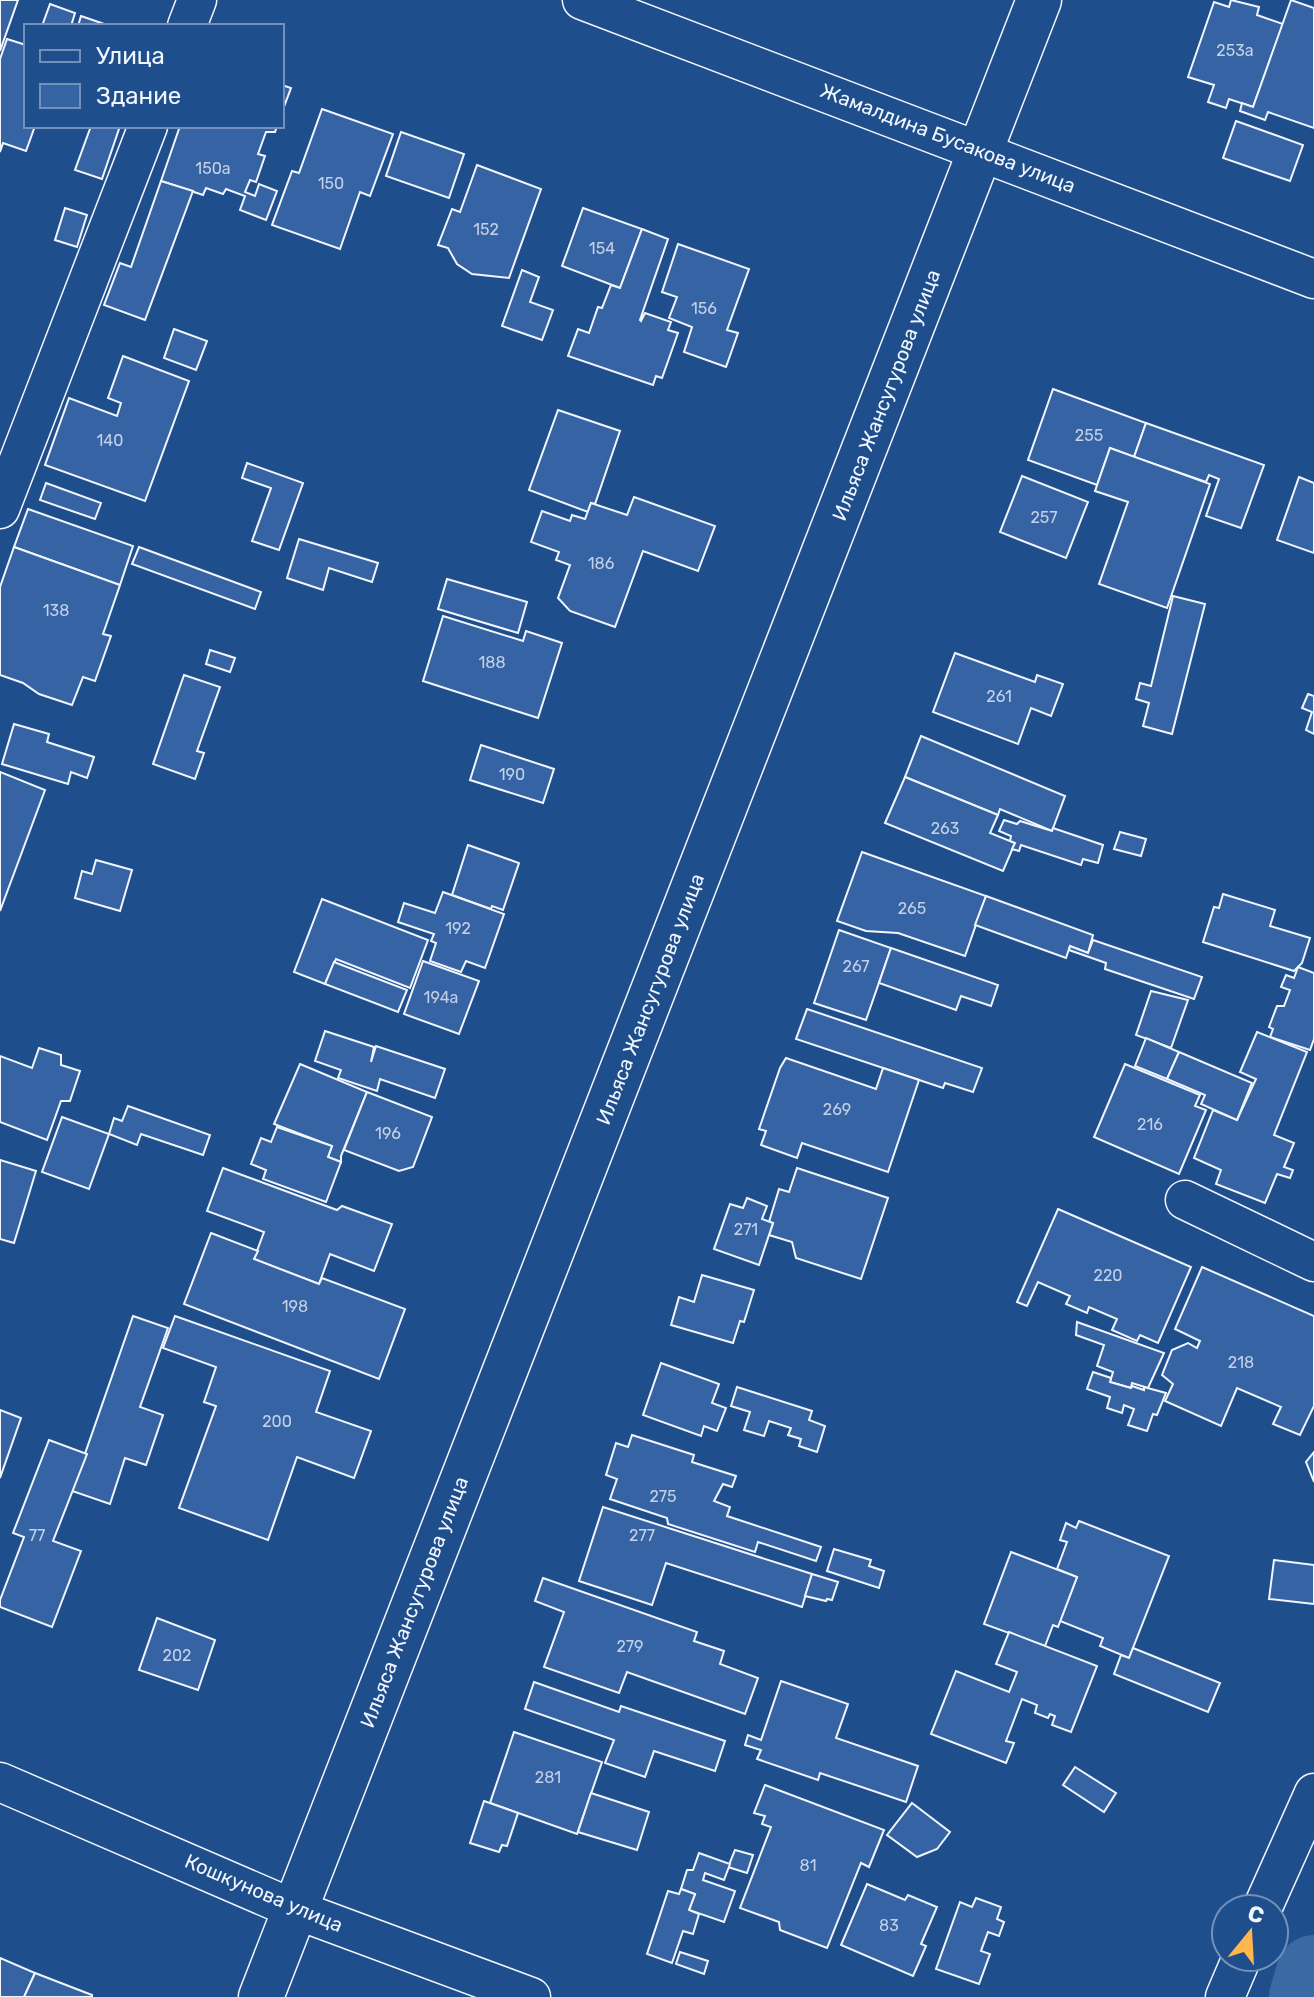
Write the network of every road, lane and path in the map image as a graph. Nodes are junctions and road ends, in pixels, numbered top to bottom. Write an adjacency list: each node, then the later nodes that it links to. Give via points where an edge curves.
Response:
1 (197, 0): 4 (street)
2 (582, 0): 6 (street, Жамалдина Бусакова улица)
3 (1039, 0): 6 (street, Ильяса Жансугурова улица)
4 (188, 24)
5 (147, 128): 8 (street)
6 (981, 150): 7 (street, Жамалдина Бусакова улица); 14 (street, Ильяса Жансугурова улица)
7 (1314, 279)
8 (0, 509)
9 (1185, 1200): 10 (street)
10 (1314, 1262)
11 (0, 1782): 14 (street, Кошкунова улица)
12 (1314, 1793): 13 (street)
13 (1269, 1893)
14 (294, 1909): 16 (street, Ильяса Жансугурова улица); 17 (street, Кошкунова улица)
15 (1235, 1973): 18 (street)
16 (261, 1997)
17 (531, 1997)
18 (1225, 1997)

